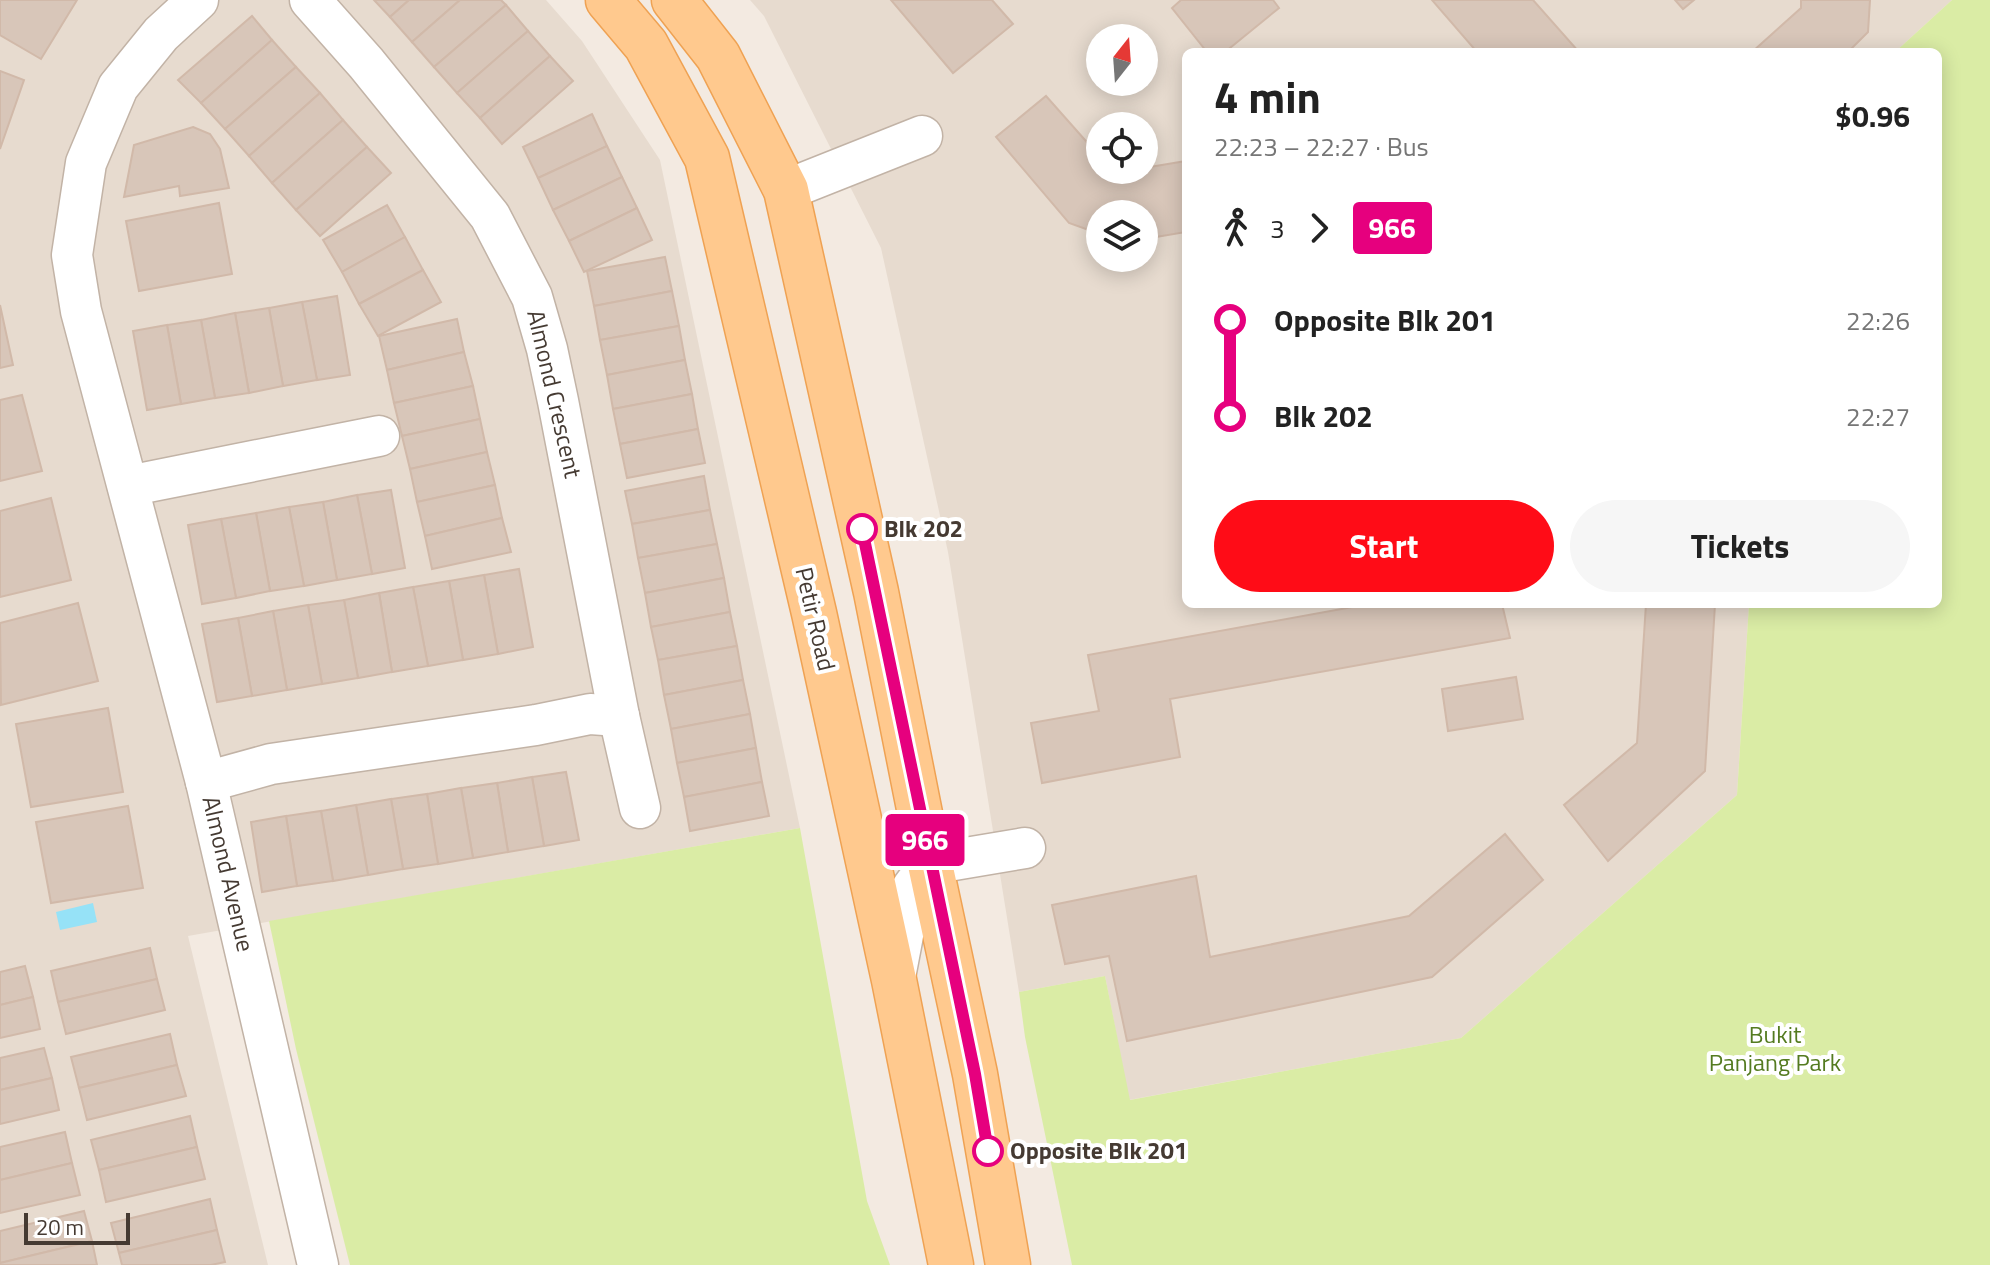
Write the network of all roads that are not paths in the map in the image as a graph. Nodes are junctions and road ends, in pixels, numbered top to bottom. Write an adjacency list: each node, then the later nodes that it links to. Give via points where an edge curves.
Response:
1 (198, 0): 8 (street, Almond Avenue, via 161,34 118,87 86,163 72,255 81,311)
2 (310, 0): 11 (street, Almond Crescent, via 490,216 532,297 556,388)
3 (608, 0): 10 (main road, Petir Road, via 646,45 707,158)
4 (674, 0): 6 (main road, via 718,56)
5 (922, 136): 6 (street)
6 (786, 190): 9 (main road)
7 (379, 436): 8 (street)
8 (128, 486): 12 (street, Almond Avenue)
9 (876, 592): 10 (main road, via 873,623 853,637 831,630); 15 (main road)
10 (814, 613): 16 (main road, Petir Road)
11 (619, 716): 12 (street, via 590,714 271,764); 13 (street, Almond Crescent)
12 (206, 782): 17 (street, Almond Avenue)
13 (640, 808)
14 (1025, 848): 15 (street)
15 (930, 864): 16 (street, via 909,897); 19 (main road, via 975,1074)
16 (894, 980): 18 (main road, Petir Road)
17 (318, 1265)
18 (951, 1265)
19 (1008, 1265)

